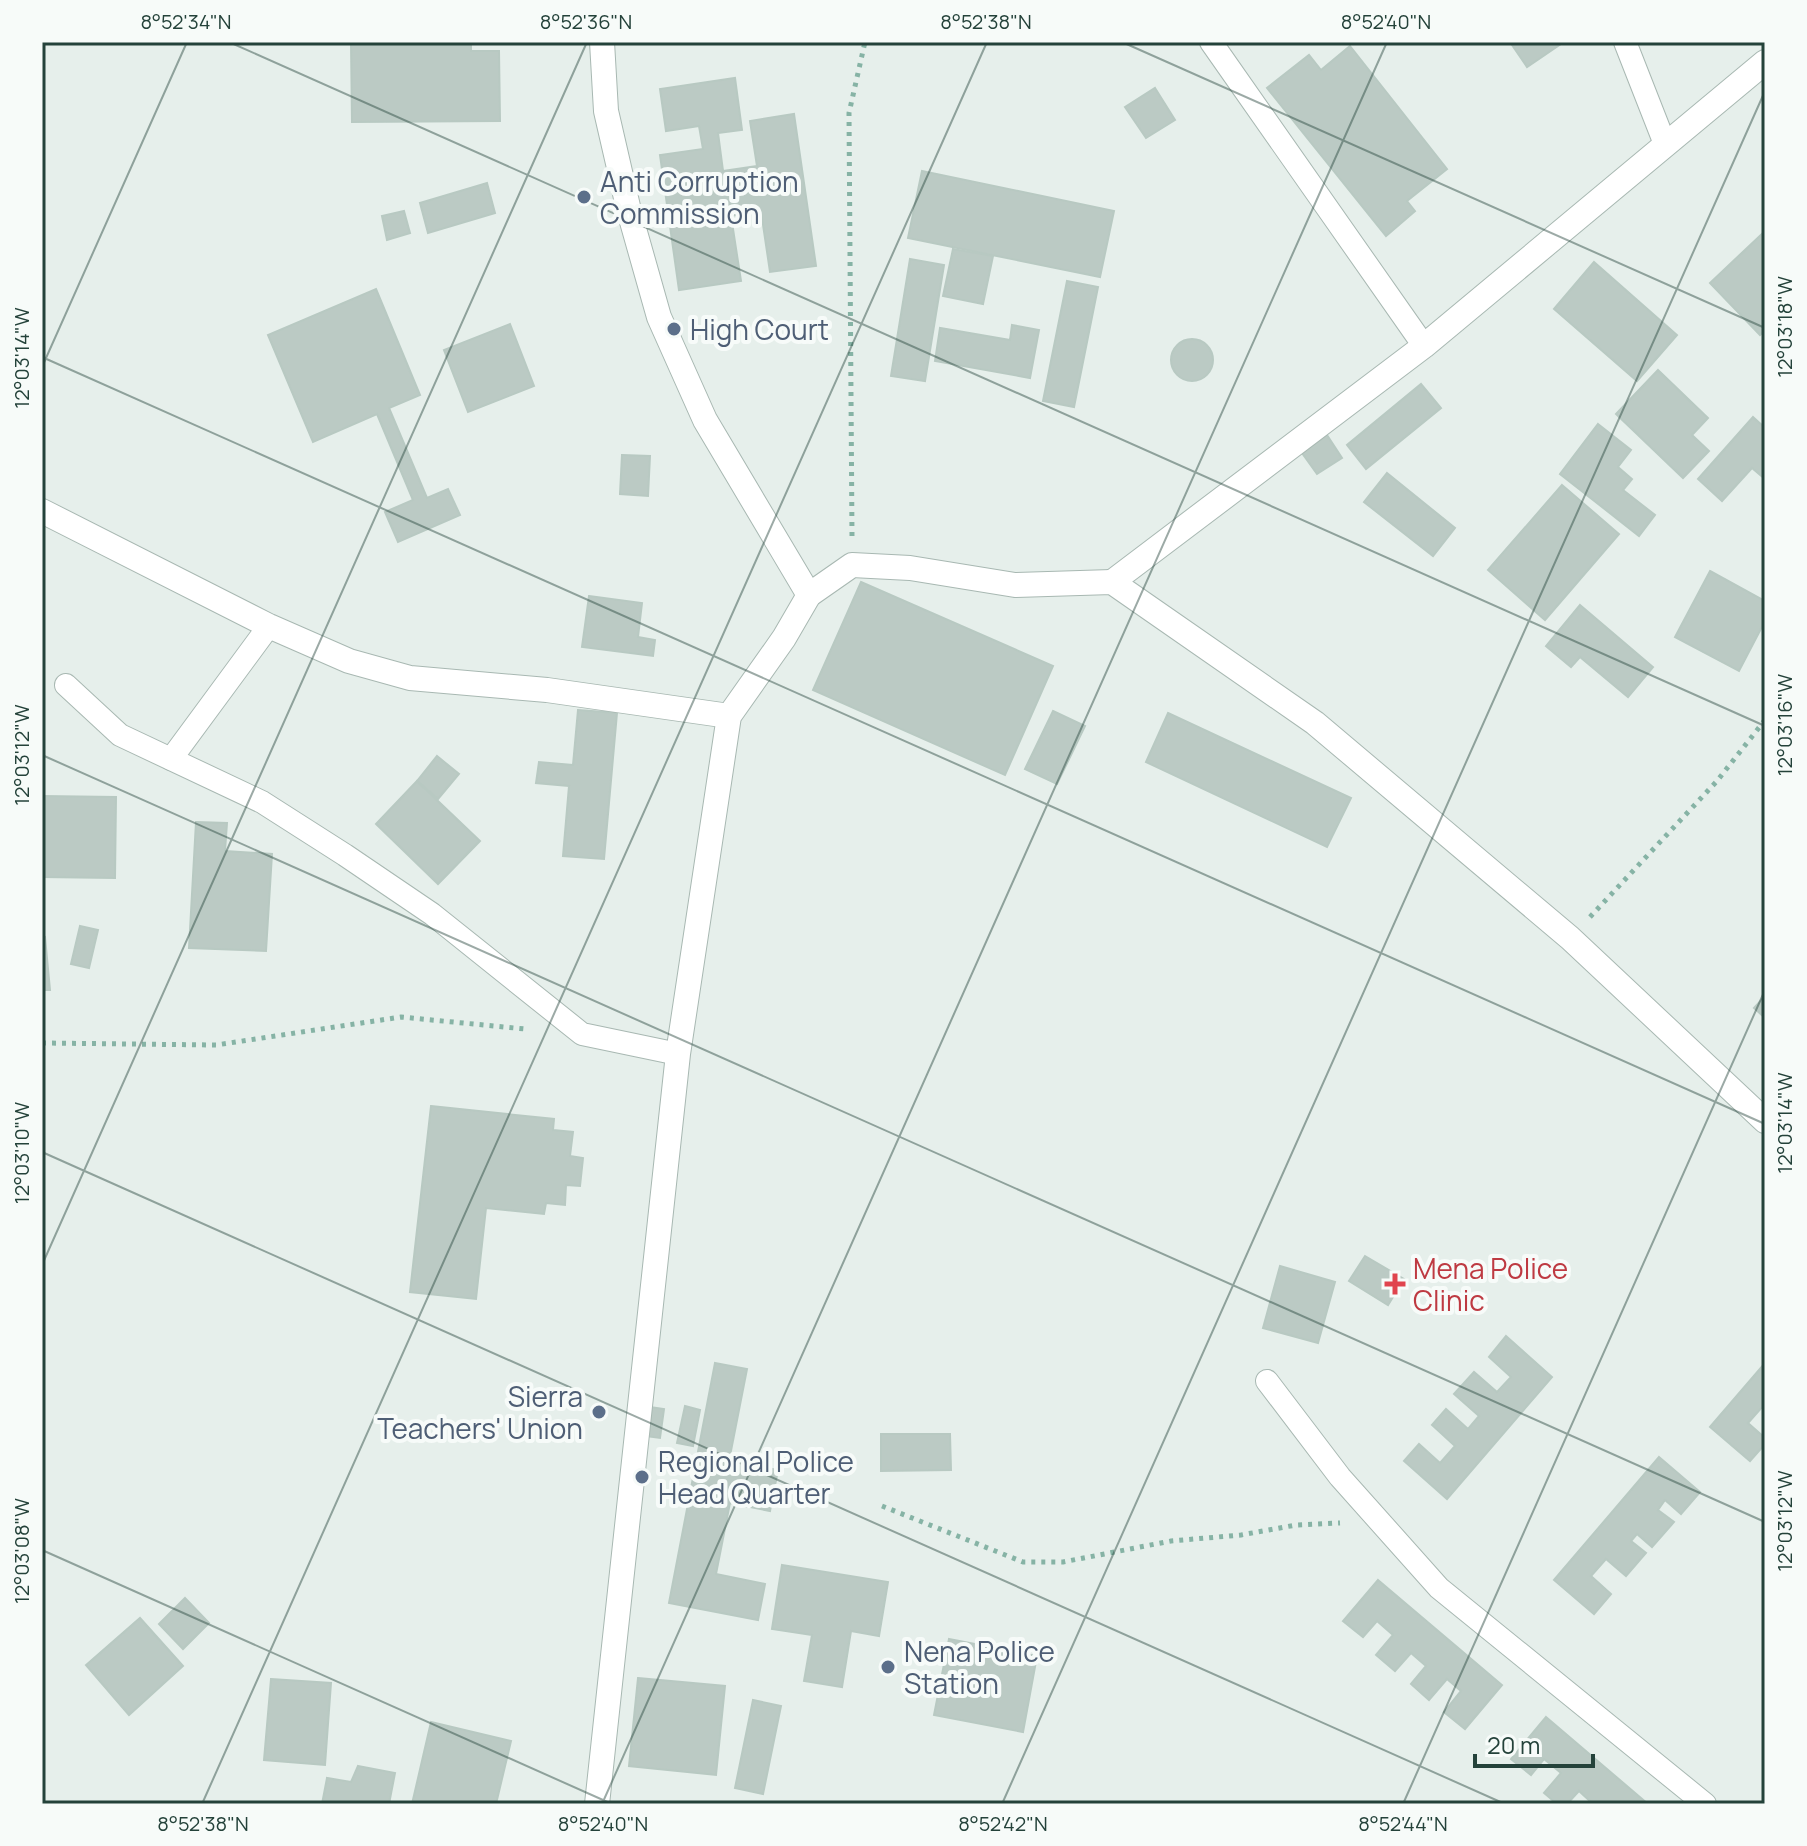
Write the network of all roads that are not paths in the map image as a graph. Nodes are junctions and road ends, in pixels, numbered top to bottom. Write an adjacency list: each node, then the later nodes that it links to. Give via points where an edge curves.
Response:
1 (602, 42): 11 (street, via 606,111 659,317 705,420)
2 (1211, 42): 8 (lane)
3 (1625, 42): 7 (lane)
4 (1765, 62): 6 (street)
5 (1765, 84): 6 (street)
6 (1734, 87): 7 (street)
7 (1665, 144): 8 (street)
8 (1424, 346): 10 (street)
9 (42, 511): 12 (street)
10 (1112, 582): 11 (street, via 1015,585 910,568 852,565); 17 (street, via 1315,723 1570,938)
11 (809, 595): 14 (street)
12 (269, 626): 14 (street, via 349,661 410,678 547,690); 15 (lane)
13 (66, 685): 15 (lane, via 120,735)
14 (729, 716): 16 (street)
15 (171, 759): 16 (lane, via 262,802 345,855 432,914 582,1034)
16 (678, 1054): 19 (street)
17 (1765, 1121)
18 (1267, 1381): 20 (lane, via 1340,1477 1439,1588)
19 (597, 1804)
20 (1705, 1804)

